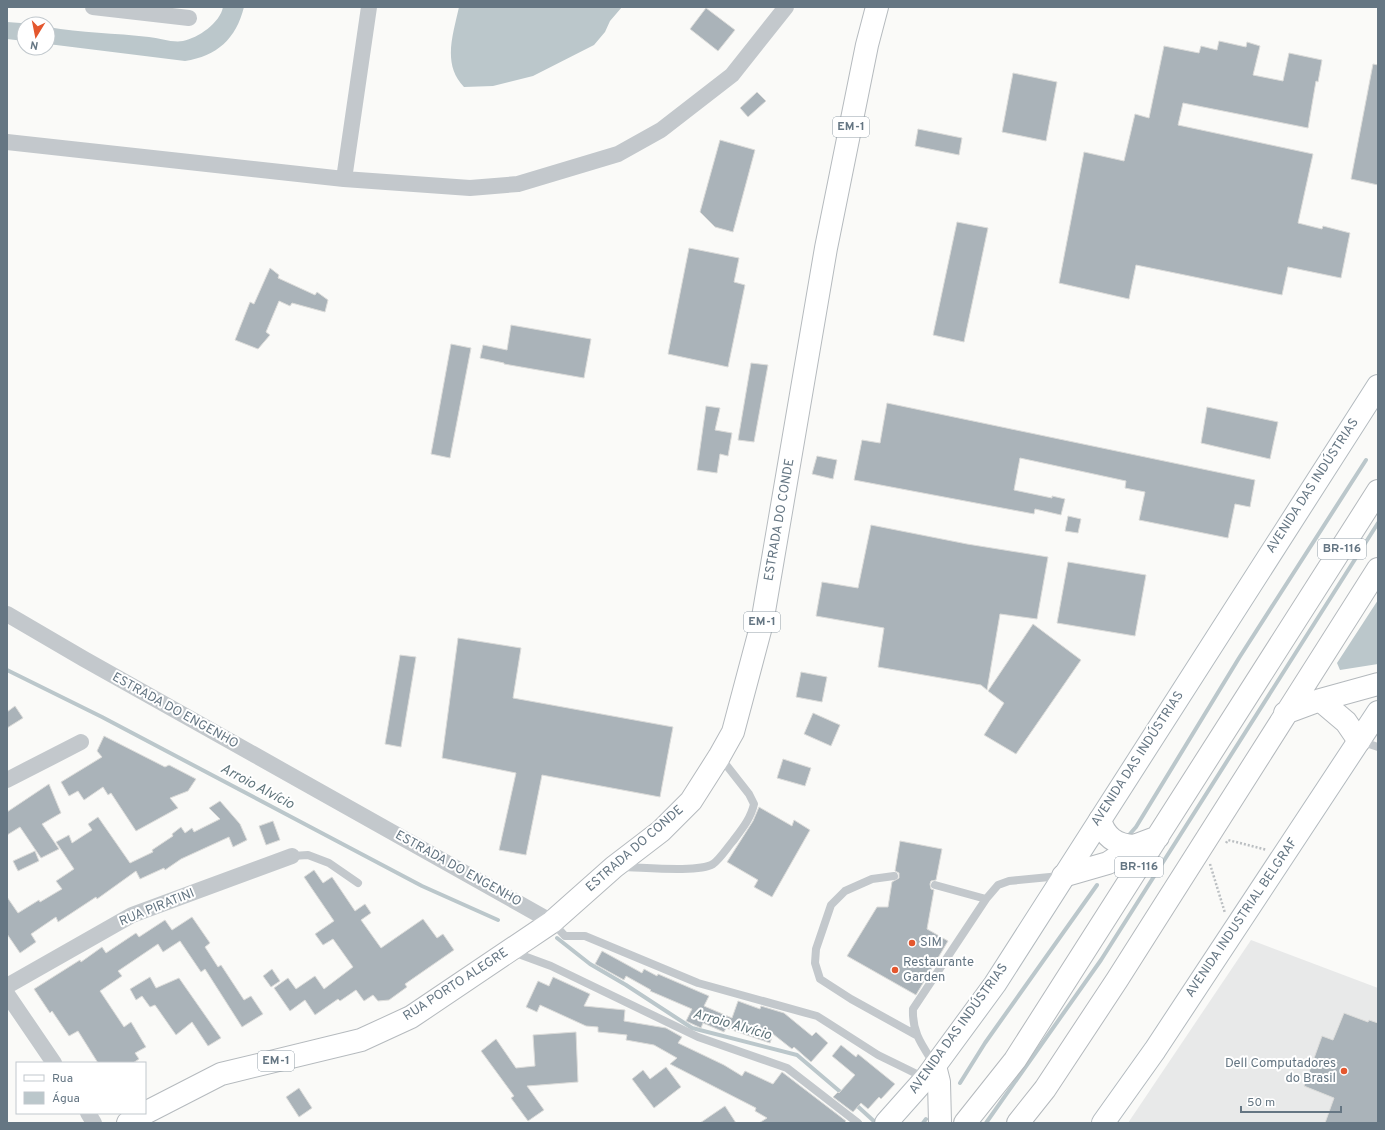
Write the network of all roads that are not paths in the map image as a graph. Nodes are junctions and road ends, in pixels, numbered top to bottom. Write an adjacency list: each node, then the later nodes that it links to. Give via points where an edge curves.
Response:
1 (93, 7): 5 (street)
2 (370, 7): 7 (street)
3 (786, 7): 7 (street, via 732,75 661,130 618,154 518,184 470,188)
4 (877, 7): 18 (main road, ESTRADA DO CONDE / EM-1, via 826,248 762,623 733,732)
5 (189, 18)
6 (7, 142): 7 (street)
7 (344, 179)
8 (1378, 386): 20 (main road, AVENIDA DAS INDÚSTRIAS)
9 (1378, 491): 21 (main road, BR-116)
10 (1378, 569): 15 (main road, BR-116)
11 (7, 614): 30 (street, ESTRADA DO ENGENHO)
12 (1378, 684): 13 (main road)
13 (1320, 700): 15 (main road); 17 (main road)
14 (1378, 712): 17 (main road, AVENIDA INDUSTRIAL BELGRAF)
15 (1285, 713): 46 (main road, BR-116, via 1113,987 1045,1089)
16 (81, 742): 19 (street)
17 (1369, 744): 47 (main road, AVENIDA INDUSTRIAL BELGRAF, via 1284,855 1155,1050)
18 (720, 757): 24 (main road, ESTRADA DO CONDE / EM-1, via 691,801 661,831); 24 (lane, via 754,804 741,830 714,863 705,867 688,868)
19 (7, 780)
20 (1100, 820): 22 (main road, via 1102,829 1116,842 1124,846); 26 (main road, AVENIDA DAS INDÚSTRIAS)
21 (1158, 837): 22 (main road); 45 (main road, BR-116, via 1015,1060)
22 (1134, 846): 26 (main road, via 1108,863)
23 (292, 856): 27 (lane, via 308,855 330,863); 32 (street, RUA PIRATINI, via 132,915)
24 (614, 867): 30 (main road, ESTRADA DO CONDE / EM-1)
25 (894, 876): 34 (lane, via 872,879 845,891 831,905 816,949 815,963 820,979)
26 (1063, 876): 29 (lane, via 1009,881 998,885); 36 (main road, AVENIDA DAS INDÚSTRIAS, via 995,984)
27 (358, 883)
28 (935, 885): 29 (lane)
29 (986, 900): 34 (lane, via 913,1009 912,1020)
30 (552, 922): 31 (main road, ESTRADA DO CONDE / EM-1); 36 (lane, ESTRADA DO ENGENHO, via 565,936 585,936 698,983 817,1016 878,1055)
31 (514, 947): 37 (main road, RUA PORTO ALEGRE / EM-1, via 411,1017 368,1037 221,1074); 43 (lane, via 698,1037 787,1068)
32 (7, 986)
33 (7, 994): 35 (street)
34 (916, 1034): 36 (lane)
35 (53, 1062)
36 (931, 1072): 40 (main road, AVENIDA DAS INDÚSTRIAS); 44 (main road, via 940,1082)
37 (146, 1112)
38 (89, 1114): 41 (street)
39 (143, 1114): 42 (main road, RUA PORTO ALEGRE / EM-1)
40 (886, 1122)
41 (94, 1123)
42 (128, 1123)
43 (858, 1123)
44 (940, 1123)
45 (965, 1123)
46 (1018, 1123)
47 (1103, 1123)

